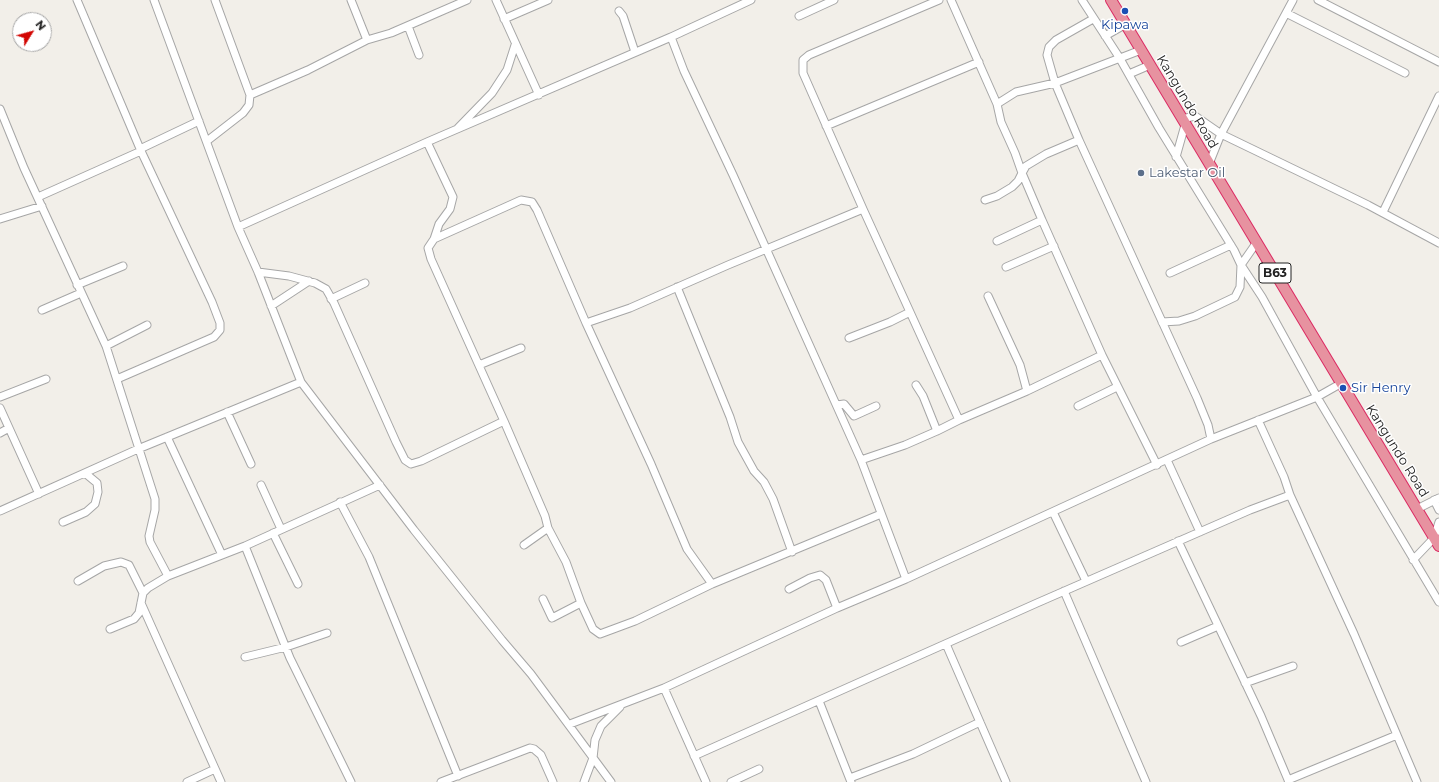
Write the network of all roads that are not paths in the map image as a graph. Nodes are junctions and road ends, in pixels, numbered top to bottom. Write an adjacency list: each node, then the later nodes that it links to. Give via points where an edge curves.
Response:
1 (77, 0): 50 (street)
2 (154, 0): 42 (street)
3 (215, 0): 37 (street)
4 (351, 0): 25 (street)
5 (467, 0): 22 (street)
6 (496, 0): 19 (street)
7 (548, 0): 19 (street)
8 (751, 0): 24 (street)
9 (834, 0): 18 (street)
10 (939, 0): 44 (street, via 809,55 803,60 803,73)
11 (951, 0): 31 (street)
12 (1082, 0): 20 (street)
13 (1111, 0): 21 (highway, Kangundo Road / B63)
14 (1293, 0): 17 (street)
15 (1318, 0): 32 (street)
16 (619, 11): 28 (street)
17 (1286, 13): 34 (street); 46 (street)
18 (799, 16)
19 (504, 19): 26 (street)
20 (1093, 19): 23 (street); 36 (street, via 1048,47)
21 (1126, 24): 23 (street); 27 (highway, Kangundo Road / B63)
22 (408, 26): 25 (street); 29 (street)
23 (1104, 36): 30 (street)
24 (671, 37): 28 (street); 68 (street)
25 (368, 40): 37 (street)
26 (515, 45): 38 (street); 45 (street, via 507,70 492,93)
27 (1141, 50): 30 (street); 33 (highway, Kangundo Road / B63)
28 (635, 52): 38 (street)
29 (419, 55)
30 (1119, 58): 35 (street); 36 (street)
31 (979, 62): 40 (street); 44 (street)
32 (1439, 62)
33 (1150, 65): 35 (street); 43 (highway, Kangundo Road / B63)
34 (1405, 73)
35 (1129, 74): 51 (street)
36 (1055, 83): 40 (street, via 1016,92); 47 (street)
37 (250, 95): 48 (street, via 249,105 243,113)
38 (539, 95): 45 (street)
39 (1439, 96): 58 (street)
40 (997, 104): 53 (street, via 1001,122 1016,153)
41 (0, 109): 54 (street)
42 (199, 121): 48 (street); 50 (street)
43 (1183, 122): 46 (street, via 1196,116); 51 (street); 52 (highway, Kangundo Road / B63)
44 (826, 126): 57 (street)
45 (456, 130): 49 (street)
46 (1221, 134): 52 (street); 58 (street)
47 (1079, 140): 53 (street, via 1031,162); 84 (street)
48 (207, 141): 61 (street)
49 (428, 142): 61 (street); 62 (street, via 453,196 450,209 439,224)
50 (141, 150): 54 (street); 93 (street, via 212,302 220,330 214,337)
51 (1176, 157): 66 (street)
52 (1209, 164): 64 (highway, Kangundo Road / B63)
53 (1022, 173): 55 (street, via 1012,187); 60 (street)
54 (38, 197): 56 (street)
55 (985, 200)
56 (42, 206): 59 (street); 76 (street)
57 (863, 209): 68 (street); 83 (street)
58 (1382, 212): 65 (street)
59 (0, 219)
60 (1042, 220): 63 (street); 67 (street)
61 (238, 227): 72 (street)
62 (434, 239): 85 (street, via 511,204 522,200 532,202); 91 (street, via 428,248 431,259)
63 (997, 241)
64 (1257, 242): 69 (street); 95 (highway, Kangundo Road / B63)
65 (1439, 243)
66 (1231, 245): 69 (street); 73 (street)
67 (1054, 246): 71 (street); 90 (street)
68 (766, 250): 77 (street); 101 (street)
69 (1241, 265): 84 (street, via 1240,287 1235,297 1195,316 1179,321); 100 (street, via 1262,297)
70 (123, 266): 76 (street)
71 (1006, 267)
72 (258, 272): 74 (street); 81 (street)
73 (1170, 272)
74 (309, 281): 80 (street, via 326,289); 81 (street)
75 (365, 283): 80 (street)
76 (77, 285): 78 (street)
77 (677, 287): 85 (street, via 630,308); 141 (street, via 738,442 773,499)
78 (81, 293): 82 (street); 88 (street)
79 (988, 296): 98 (street, via 1020,365)
80 (331, 299): 108 (street, via 405,460 411,464 420,461)
81 (271, 306): 94 (street)
82 (42, 310)
83 (910, 312): 87 (street); 106 (street)
84 (1162, 322): 113 (street, via 1197,398)
85 (586, 323): 149 (street, via 687,549)
86 (147, 325): 88 (street)
87 (850, 338)
88 (106, 346): 93 (street)
89 (521, 348): 91 (street)
90 (1102, 355): 97 (street); 98 (street)
91 (479, 365): 108 (street)
92 (46, 378): 99 (street)
93 (117, 379): 114 (street)
94 (301, 382): 105 (street); 121 (street)
95 (1340, 384): 100 (street); 126 (highway, Kangundo Road / B63)
96 (916, 385): 110 (street)
97 (1117, 387): 103 (street); 118 (street)
98 (1027, 391): 106 (street)
99 (0, 397)
100 (1317, 397): 107 (street); 143 (street)
101 (837, 405): 102 (street, via 844,404 854,416); 115 (street)
102 (876, 406)
103 (1078, 406)
104 (0, 408): 109 (street)
105 (227, 412): 112 (street); 117 (street)
106 (959, 420): 110 (street)
107 (1258, 420): 113 (street); 123 (street)
108 (504, 421): 133 (street)
109 (9, 428): 111 (street); 122 (street)
110 (937, 431): 115 (street)
111 (0, 433)
112 (167, 437): 114 (street); 142 (street)
113 (1211, 439): 116 (street)
114 (138, 449): 119 (street); 144 (street, via 155,499 150,542)
115 (861, 460): 130 (street)
116 (1167, 460): 118 (street); 135 (street)
117 (251, 464)
118 (1157, 465): 129 (street)
119 (85, 473): 122 (street); 131 (street, via 97,482 95,504 86,512)
120 (261, 485): 134 (street)
121 (380, 485): 125 (street); 171 (street)
122 (39, 494): 128 (street)
123 (1290, 495): 135 (street); 172 (street)
124 (1437, 499): 126 (street); 127 (street)
125 (340, 502): 134 (street); 177 (street, via 369,557)
126 (1417, 509): 138 (highway, Kangundo Road / B63)
127 (1439, 510)
128 (0, 511)
129 (1053, 512): 145 (street); 147 (street)
130 (882, 514): 141 (street); 145 (street)
131 (63, 522)
132 (1439, 522): 138 (street)
133 (548, 528): 139 (street); 156 (street, via 566,562)
134 (281, 529): 136 (street)
135 (1200, 532): 137 (street)
136 (273, 533): 140 (street); 148 (street)
137 (1178, 541): 147 (street); 158 (street)
138 (1437, 542): 143 (street)
139 (524, 545)
140 (245, 546): 142 (street); 163 (street)
141 (792, 552): 149 (street)
142 (222, 555): 144 (street)
143 (1413, 560): 154 (street)
144 (168, 576): 152 (street)
145 (906, 579): 157 (street)
146 (78, 581): 152 (street, via 104,566 121,562 129,565)
147 (1086, 581): 151 (street)
148 (298, 584)
149 (712, 584): 156 (street, via 635,621 600,634 593,629)
150 (789, 589): 157 (street, via 820,575 826,580)
151 (1064, 591): 162 (street); 190 (street)
152 (143, 593): 155 (street)
153 (543, 599): 156 (street, via 552,618)
154 (1439, 602)
155 (141, 603): 159 (street, via 139,613 134,619); 175 (street)
156 (581, 603)
157 (837, 608): 167 (street)
158 (1218, 626): 161 (street); 166 (street)
159 (110, 629)
160 (327, 633): 163 (street)
161 (1181, 642)
162 (946, 644): 168 (street); 170 (street)
163 (286, 647): 164 (street); 182 (street)
164 (245, 657)
165 (1293, 666): 166 (street)
166 (1245, 683): 179 (street)
167 (664, 688): 169 (street); 173 (street)
168 (819, 701): 173 (street); 178 (street)
169 (621, 706): 171 (street); 174 (street, via 601,726 594,740)
170 (980, 722): 178 (street); 189 (street)
171 (570, 724): 174 (street)
172 (1397, 735): 179 (street); 191 (street)
173 (694, 756): 187 (street)
174 (593, 758): 185 (street); 186 (street)
175 (215, 769): 180 (street); 181 (street)
176 (759, 769): 188 (street)
177 (458, 776): 183 (street); 184 (street, via 530,748 541,755)
178 (851, 780)
179 (1288, 781)
180 (187, 782)
181 (221, 782)
182 (351, 782)
183 (441, 782)
184 (553, 782)
185 (584, 782)
186 (611, 782)
187 (706, 782)
188 (731, 782)
189 (1006, 782)
190 (1146, 782)
191 (1418, 782)

